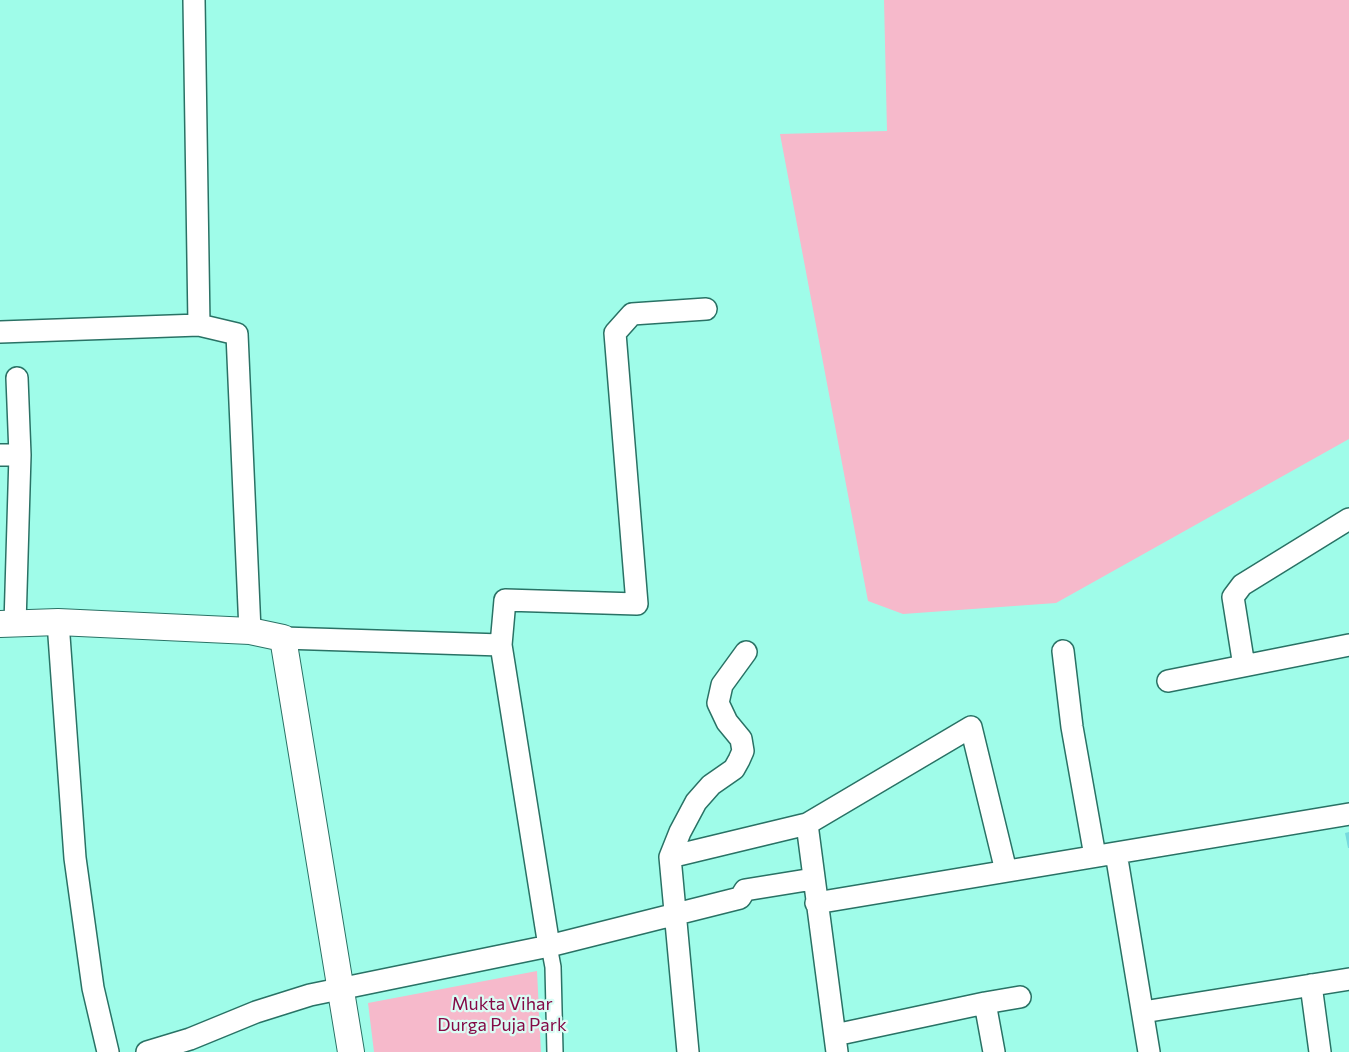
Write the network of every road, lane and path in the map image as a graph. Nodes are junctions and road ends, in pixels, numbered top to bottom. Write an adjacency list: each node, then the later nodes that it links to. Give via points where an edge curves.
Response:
1 (194, 0): 3 (street)
2 (706, 309): 12 (street, via 632,314 615,333 637,604 505,600)
3 (198, 325): 4 (street); 10 (street, via 237,334)
4 (0, 332)
5 (17, 378): 6 (street)
6 (10, 455): 9 (street)
7 (1349, 519): 16 (street, via 1242,585 1233,597)
8 (58, 622): 9 (street); 10 (street); 35 (street, via 75,858 93,988)
9 (8, 624)
10 (250, 631): 11 (street)
11 (283, 638): 12 (street); 30 (street)
12 (501, 645): 27 (street)
13 (1349, 645): 16 (street)
14 (1063, 651): 21 (street)
15 (746, 652): 22 (street, via 722,685 718,703 741,739 743,751 734,769 711,785 696,802)
16 (1244, 666): 17 (street)
17 (1168, 681)
18 (1349, 813): 20 (street)
19 (807, 824): 22 (street); 23 (street, via 971,727); 24 (street)
20 (1116, 853): 21 (street); 33 (street)
21 (1095, 856): 23 (street)
22 (670, 857): 26 (street)
23 (1006, 871): 25 (street)
24 (813, 879): 25 (street); 26 (street, via 745,890 740,898)
25 (816, 903): 34 (street)
26 (674, 914): 27 (street); 39 (street)
27 (549, 946): 30 (street); 38 (street)
28 (1349, 979): 29 (street)
29 (1311, 985): 33 (street); 42 (street)
30 (341, 989): 36 (street, via 256,1012); 37 (street)
31 (1020, 997): 32 (street)
32 (986, 1003): 34 (street); 40 (street)
33 (1143, 1012): 41 (street)
34 (836, 1043)
35 (108, 1052)
36 (147, 1052)
37 (351, 1052)
38 (555, 1052)
39 (688, 1052)
40 (994, 1052)
41 (1149, 1052)
42 (1320, 1052)

